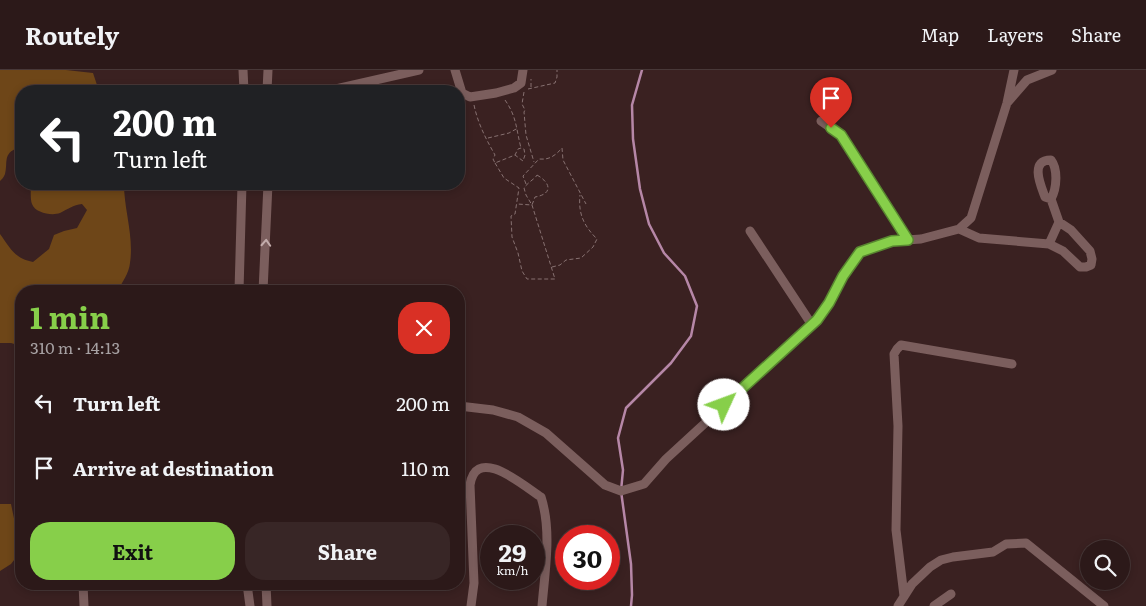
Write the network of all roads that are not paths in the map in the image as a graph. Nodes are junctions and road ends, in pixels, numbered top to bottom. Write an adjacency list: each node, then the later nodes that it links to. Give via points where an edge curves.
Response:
1 (243, 70): 8 (street)
2 (268, 70): 9 (street)
3 (419, 70): 10 (street)
4 (456, 70): 11 (street)
5 (523, 70): 12 (street, via 521,83 514,88 470,97)
6 (1014, 70): 13 (street)
7 (1052, 70): 13 (street, via 1026,80)
8 (244, 85)
9 (267, 85)
10 (353, 85)
11 (460, 85)
12 (465, 94)
13 (1007, 103): 19 (street, via 970,218)
14 (821, 121): 21 (street, via 841,135)
15 (242, 190): 23 (street)
16 (268, 190): 24 (street, one-way to 16)
17 (1051, 198): 18 (street)
18 (1059, 222): 22 (street); 22 (street, via 1090,250 1091,265 1080,267 1062,250)
19 (959, 229): 21 (street); 22 (street, via 979,238)
20 (750, 231): 25 (street)
21 (908, 240): 25 (street, via 892,241 860,252)
22 (1049, 244)
23 (239, 285)
24 (263, 285)
25 (812, 325): 27 (street, via 666,459 644,484 622,491 605,484 546,433 518,417)
26 (1012, 364): 32 (street, via 902,345 894,354 898,426 896,530)
27 (465, 407)
28 (83, 590): 33 (street)
29 (249, 590): 34 (street)
30 (266, 590): 35 (street)
31 (951, 594): 39 (street)
32 (904, 596): 38 (street); 40 (street, via 912,584 941,560 993,552 1006,544 1026,543)
33 (84, 606)
34 (250, 606)
35 (267, 606)
36 (471, 606): 37 (street, via 474,583 470,485 476,470 485,466 496,468 541,496 547,529)
37 (542, 606)
38 (898, 606)
39 (934, 606)
40 (1104, 606)

